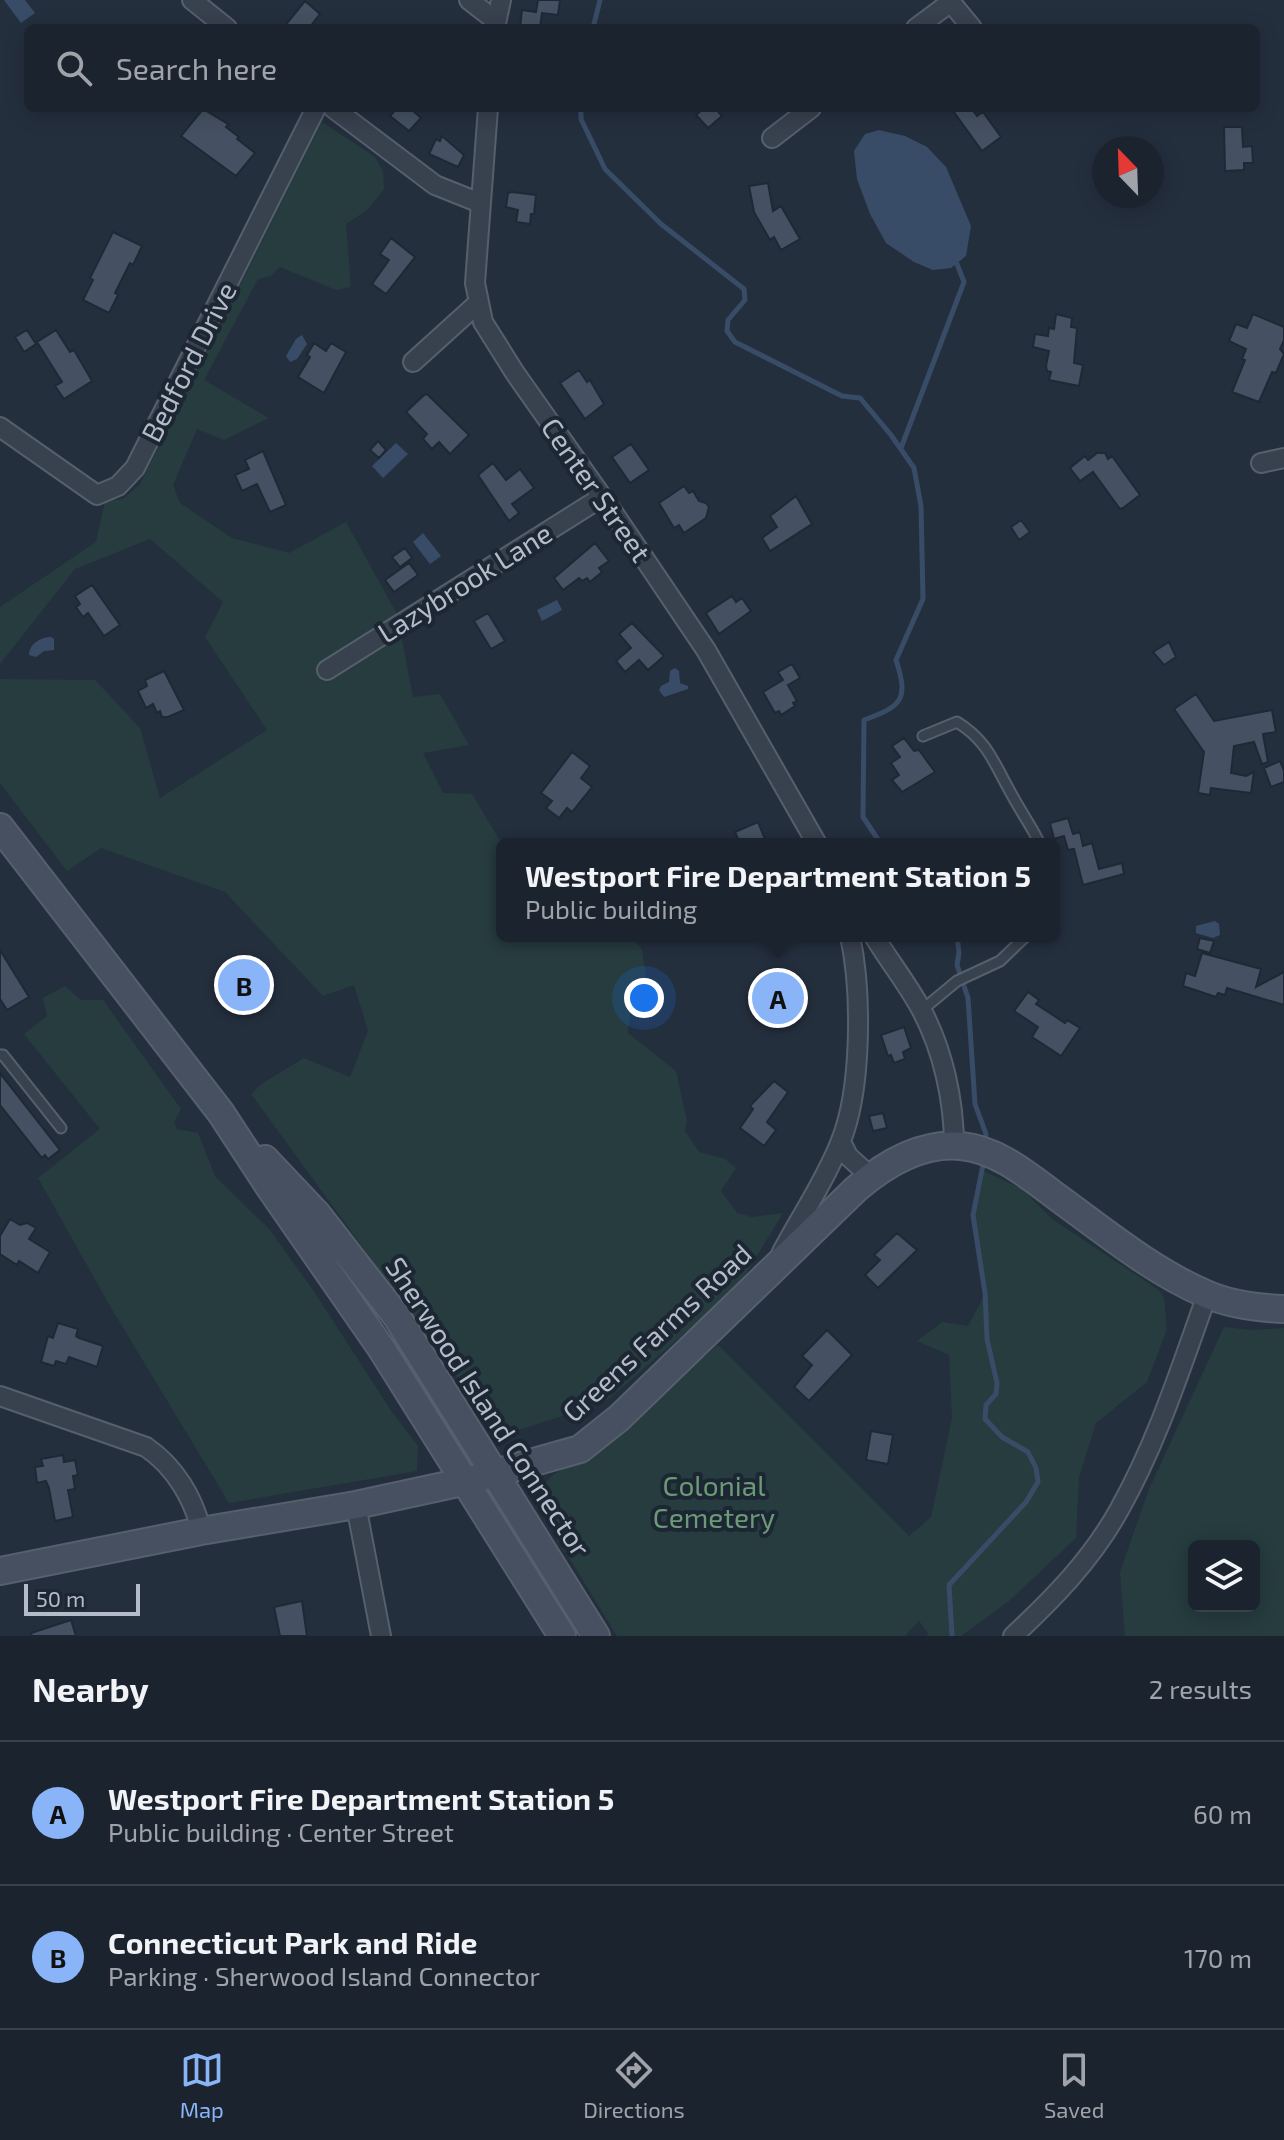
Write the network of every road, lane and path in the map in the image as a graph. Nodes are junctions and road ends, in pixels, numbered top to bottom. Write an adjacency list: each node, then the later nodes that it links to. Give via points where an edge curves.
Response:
1 (192, 0): 5 (street)
2 (469, 0): 6 (street)
3 (501, 0): 7 (street)
4 (950, 1): 8 (street); 9 (street)
5 (222, 24)
6 (495, 24)
7 (496, 24)
8 (921, 24)
9 (969, 24)
10 (314, 112): 18 (street, Bedford Drive, via 135,468 118,486 97,495)
11 (338, 112): 15 (street, via 435,185)
12 (488, 112): 15 (street, Center Street)
13 (806, 112): 14 (street)
14 (772, 138)
15 (480, 203): 16 (street, Center Street)
16 (477, 304): 17 (street); 21 (street, Center Street, via 492,339)
17 (413, 362)
18 (0, 427)
19 (1284, 458): 20 (street)
20 (1261, 463)
21 (602, 497): 22 (street, Lazybrook Lane); 25 (street, Center Street, via 706,650)
22 (327, 670)
23 (923, 736): 26 (lane, via 957,722 974,732 994,757)
24 (1, 832): 32 (main road, Sherwood Island Connector)
25 (814, 838)
26 (1037, 838)
27 (851, 942): 34 (street, via 856,1050)
28 (878, 942): 30 (street)
29 (1020, 942): 30 (lane, via 1000,961 957,981)
30 (922, 1010): 35 (street, via 934,1035)
31 (0, 1055): 33 (lane)
32 (221, 1113): 41 (main road, Sherwood Island Connector, via 360,1267); 42 (main road, Sherwood Island Connector)
33 (61, 1128)
34 (841, 1142): 36 (street); 37 (street)
35 (963, 1147): 36 (main road, Greens Farms Road, via 928,1148); 38 (main road, via 1005,1162 1167,1274)
36 (871, 1177): 37 (main road, Greens Farms Road)
37 (771, 1271): 41 (main road, Greens Farms Road, via 580,1449)
38 (1207, 1295): 39 (main road, via 1253,1308); 49 (street, via 1162,1418 1119,1510 1052,1600)
39 (1284, 1309)
40 (0, 1396): 44 (street, via 157,1454 175,1474)
41 (497, 1473): 42 (main road, Greens Farms Road); 48 (main road, Sherwood Island Connector)
42 (467, 1481): 43 (main road, Greens Farms Road); 47 (main road, Sherwood Island Connector)
43 (356, 1505): 44 (main road, Greens Farms Road); 46 (street)
44 (201, 1531): 45 (main road, Greens Farms Road)
45 (0, 1571)
46 (381, 1636)
47 (562, 1636)
48 (596, 1636)
49 (1013, 1636)

